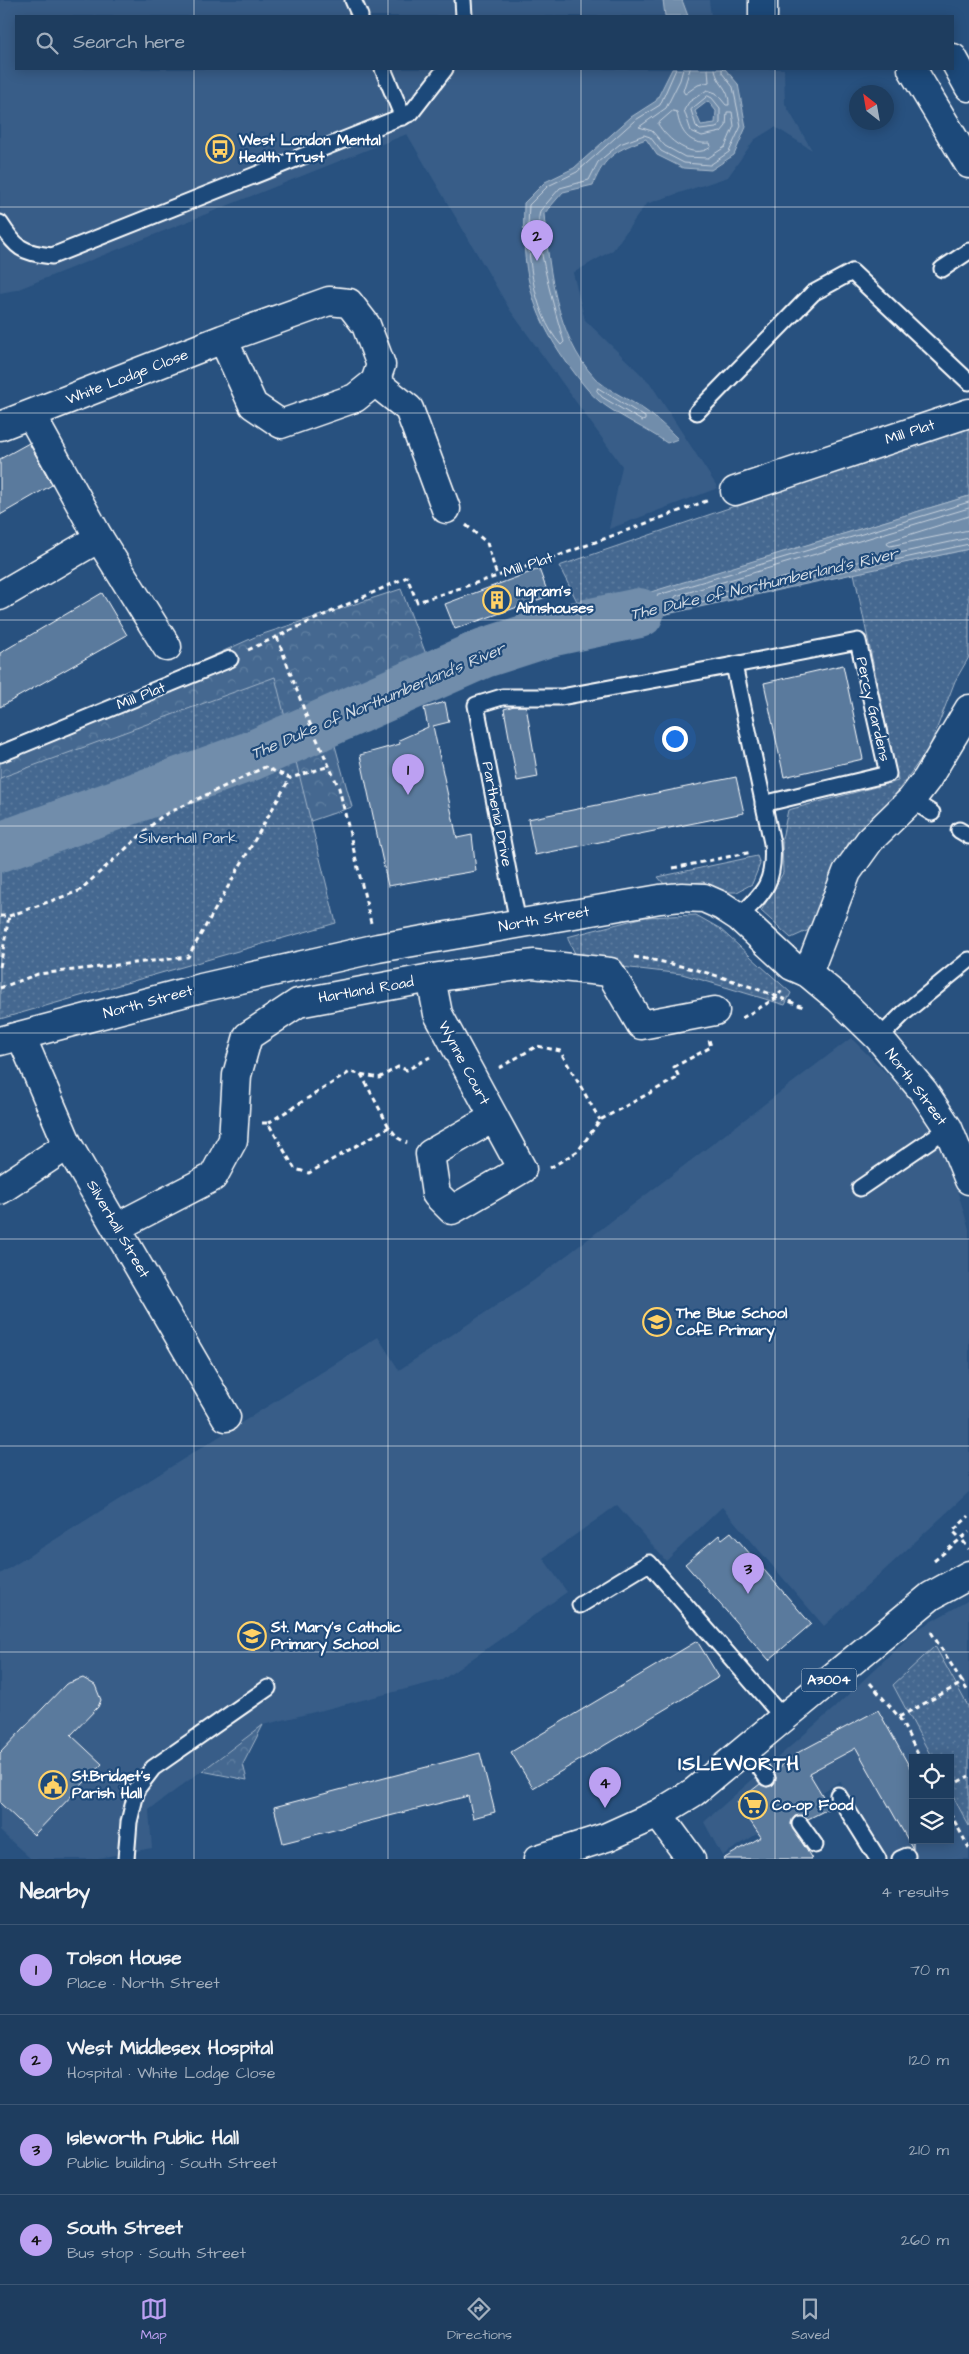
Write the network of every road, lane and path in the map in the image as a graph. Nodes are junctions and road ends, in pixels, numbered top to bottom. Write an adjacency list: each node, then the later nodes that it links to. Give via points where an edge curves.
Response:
1 (353, 0): 4 (lane)
2 (463, 0): 5 (lane)
3 (763, 0): 6 (street)
4 (360, 15)
5 (464, 15)
6 (763, 15)
7 (954, 60): 11 (street)
8 (383, 70): 12 (lane)
9 (444, 70): 12 (lane, via 411,113)
10 (913, 70): 13 (street)
11 (969, 87)
12 (403, 117): 14 (lane, via 52,256 30,254 12,241)
13 (965, 147)
14 (0, 223)
15 (969, 252): 16 (lane)
16 (942, 270)
17 (223, 339): 18 (street, via 253,405 281,424 354,398); 18 (street, White Lodge Close, via 329,302 349,303 366,325 381,365); 22 (street, White Lodge Close)
18 (376, 382): 25 (street, via 409,409)
19 (969, 382): 20 (lane, via 852,272 813,293)
20 (697, 412)
21 (969, 413): 24 (street, Mill Plat)
22 (31, 415): 23 (street, White Lodge Close); 26 (street)
23 (0, 426)
24 (735, 491): 28 (path, Mill Plat)
25 (446, 509)
26 (99, 538): 29 (street); 31 (street)
27 (487, 542): 28 (path)
28 (497, 576): 30 (path, Mill Plat, via 417,602 407,577)
29 (0, 596)
30 (277, 637): 32 (path, Mill Plat); 37 (path)
31 (167, 647)
32 (230, 659): 36 (lane, Mill Plat)
33 (734, 665): 34 (lane, Percy Gardens, via 562,697 502,697); 39 (lane); 39 (lane, Percy Gardens, via 858,641 888,774)
34 (476, 705): 43 (lane, Parthenia Drive)
35 (969, 709): 48 (street, via 927,779 922,806 870,840 847,872)
36 (0, 754)
37 (330, 766): 38 (path); 44 (path, via 339,788)
38 (290, 778): 41 (path, via 265,766 162,816 79,891); 50 (path, via 188,957 38,974)
39 (763, 804): 42 (lane, via 774,868 768,884)
40 (0, 916): 41 (path)
41 (9, 916): 47 (path)
42 (739, 917): 43 (street, North Street, via 704,898 682,897); 48 (street, North Street)
43 (518, 923): 44 (street, North Street)
44 (378, 948): 54 (street, North Street, via 201,988)
45 (625, 955): 51 (path, via 662,961)
46 (969, 960): 55 (lane, via 904,1013)
47 (0, 967)
48 (800, 969): 51 (path); 55 (street, North Street)
49 (431, 978): 53 (street, Hartland Road, via 533,964 610,972 641,1025); 56 (street, Wynne Court, via 438,1014); 62 (street, Hartland Road, via 298,1003 248,1036 237,1075)
50 (0, 988)
51 (778, 997): 52 (path); 53 (path)
52 (804, 1008)
53 (720, 1019): 60 (path, via 708,1041 711,1047 674,1068 679,1077)
54 (10, 1038): 65 (street, Silverhall Street)
55 (879, 1038): 64 (street, North Street, via 924,1092)
56 (454, 1043): 57 (path, via 407,1070 398,1067 378,1078); 58 (street, Wynne Court)
57 (361, 1074): 61 (path, via 350,1072); 63 (path)
58 (475, 1083): 59 (street, Wynne Court); 60 (path, via 537,1046 560,1051)
59 (493, 1118): 66 (street, Wynne Court); 67 (street, Wynne Court)
60 (600, 1120): 67 (path, via 578,1151 533,1178)
61 (268, 1123): 62 (path); 63 (path, via 295,1169 309,1173)
62 (233, 1127): 71 (street, Hartland Road, via 233,1140 213,1177)
63 (389, 1127): 66 (path, via 398,1138)
64 (948, 1128): 68 (street, North Street); 69 (lane)
65 (68, 1145): 70 (street); 71 (street, Silverhall Street)
66 (430, 1154): 67 (street, via 436,1194 452,1210)
67 (522, 1169)
68 (969, 1180)
69 (860, 1188)
70 (0, 1190)
71 (117, 1227): 72 (street, Silverhall Street)
72 (226, 1417)
73 (969, 1516): 75 (path, via 953,1531)
74 (969, 1532): 75 (path)
75 (961, 1539): 76 (path)
76 (969, 1549)
77 (969, 1575): 79 (street, A3004, via 930,1596)
78 (580, 1605): 85 (lane, via 649,1563)
79 (916, 1608): 80 (street, A3004); 81 (path)
80 (852, 1661): 84 (path); 85 (street, A3004)
81 (964, 1682): 83 (path); 84 (path)
82 (268, 1688): 97 (lane, via 153,1768 138,1789 129,1822)
83 (969, 1693)
84 (898, 1718): 87 (path)
85 (784, 1719): 86 (street, A3004)
86 (747, 1750): 89 (lane); 92 (street, A3004, via 709,1781)
87 (918, 1754)
88 (969, 1776): 90 (path)
89 (767, 1778)
90 (954, 1784)
91 (838, 1796): 100 (lane)
92 (658, 1814): 98 (street, A3004, via 607,1837); 99 (street)
93 (954, 1820): 96 (path)
94 (800, 1824): 95 (lane)
95 (815, 1845)
96 (969, 1848)
97 (126, 1859)
98 (538, 1859)
99 (691, 1859)
100 (878, 1859)

